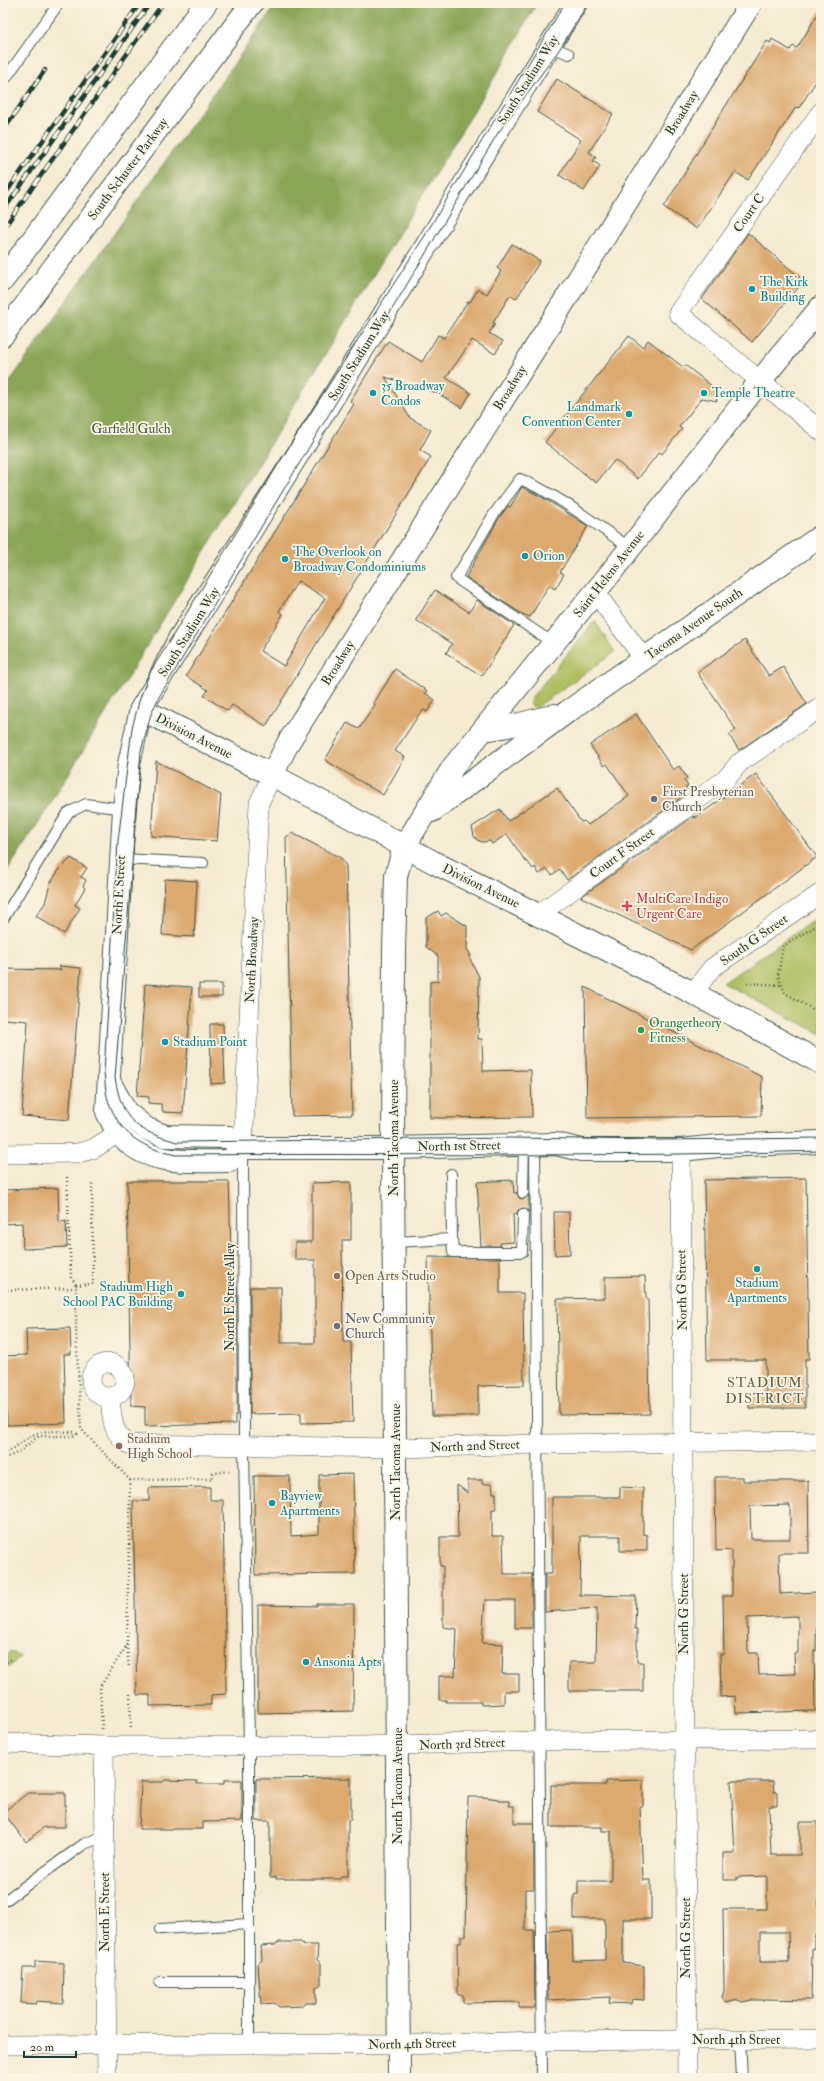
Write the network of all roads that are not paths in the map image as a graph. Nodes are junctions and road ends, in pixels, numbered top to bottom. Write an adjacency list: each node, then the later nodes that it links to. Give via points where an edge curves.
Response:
1 (59, 3): 6 (lane)
2 (206, 3): 8 (main road)
3 (252, 3): 10 (main road, South Schuster Parkway)
4 (576, 3): 19 (main road, South Stadium Way, via 559,50)
5 (751, 3): 22 (main road, Broadway, via 292,736)
6 (3, 82)
7 (821, 112): 11 (street, Court C, via 678,313)
8 (3, 280)
9 (821, 307): 11 (main road, Saint Helens Avenue)
10 (3, 335)
11 (760, 381): 12 (street); 14 (main road, Saint Helens Avenue)
12 (821, 431)
13 (821, 536): 17 (main road, Tacoma Avenue South)
14 (630, 548): 15 (main road, Saint Helens Avenue); 16 (lane, via 539,487 520,479 494,514 456,578)
15 (595, 592): 16 (main road, Saint Helens Avenue); 17 (street)
16 (553, 643): 21 (main road, Saint Helens Avenue)
17 (644, 659): 20 (main road, Tacoma Avenue South)
18 (821, 707): 29 (street, Court F Street, via 740,763 726,779)
19 (141, 709): 22 (main road, Division Avenue); 23 (main road, North E Street, via 133,740)
20 (567, 712): 21 (main road, Tacoma Avenue South); 24 (main road, Tacoma Avenue South)
21 (484, 730): 24 (main road, Saint Helens Avenue, via 453,768)
22 (272, 775): 25 (main road, Division Avenue); 38 (street, North Broadway, via 258,811)
23 (124, 809): 26 (main road, North E Street); 30 (lane, via 86,804 68,813)
24 (425, 816): 25 (main road, Saint Helens Avenue)
25 (404, 847): 29 (main road, Division Avenue); 39 (main road, North Tacoma Avenue, via 396,876 395,901)
26 (121, 859): 27 (lane); 33 (main road, North E Street)
27 (203, 863)
28 (821, 893): 31 (street, South G Street, via 712,968)
29 (539, 914): 31 (main road, Division Avenue)
30 (3, 919)
31 (693, 993): 32 (main road, Division Avenue)
32 (821, 1063)
33 (109, 1081): 34 (main road, North E Street, via 107,1112); 38 (main road, via 126,1112 147,1129 165,1136 229,1137)
34 (118, 1133): 38 (main road, via 132,1146 167,1161 229,1161); 41 (street, via 93,1149 78,1153)
35 (821, 1142): 37 (main road, North 1st Street)
36 (538, 1144): 37 (main road, North 1st Street, via 572,1140 582,1134 680,1136); 39 (main road, North 1st Street); 40 (main road, North 1st Street, via 582,1150); 43 (lane); 50 (lane)
37 (718, 1146): 40 (main road, North 1st Street)
38 (243, 1148): 39 (main road, North 1st Street); 51 (lane, North E Street Alley)
39 (393, 1148): 46 (main road, North Tacoma Avenue)
40 (681, 1150): 49 (street, North G Street)
41 (3, 1154)
42 (451, 1174): 45 (lane)
43 (523, 1193)
44 (523, 1214): 45 (lane, via 522,1252 453,1252)
45 (452, 1238): 46 (lane)
46 (394, 1242): 52 (main road, North Tacoma Avenue)
47 (110, 1397): 51 (street, North 2nd Street, via 113,1425 122,1440 129,1444)
48 (821, 1441): 49 (street, North 2nd Street)
49 (683, 1443): 50 (street, North 2nd Street); 55 (street, North G Street)
50 (538, 1444): 52 (street, North 2nd Street); 56 (lane)
51 (244, 1447): 52 (street, North 2nd Street); 58 (lane, North E Street Alley)
52 (396, 1448): 59 (main road, North Tacoma Avenue)
53 (103, 1738): 57 (street, North 3rd Street); 58 (street, North 3rd Street); 60 (street, North E Street)
54 (821, 1739): 55 (street, North 3rd Street)
55 (685, 1740): 56 (street, North 3rd Street); 67 (street, North G Street)
56 (540, 1742): 59 (street, North 3rd Street); 69 (lane)
57 (3, 1743)
58 (249, 1745): 59 (street, North 3rd Street); 62 (lane, North E Street Alley)
59 (397, 1745): 73 (main road, North Tacoma Avenue)
60 (105, 1836): 61 (lane, via 84,1844); 72 (street, North E Street)
61 (3, 1902)
62 (249, 1924): 63 (lane); 65 (lane, North E Street Alley)
63 (160, 1929)
64 (160, 1982): 65 (lane)
65 (249, 1982): 70 (lane, North E Street Alley)
66 (821, 2039): 68 (street, North 4th Street)
67 (687, 2040): 68 (street, North 4th Street); 69 (street, North 4th Street); 77 (street, North G Street)
68 (740, 2040): 78 (lane)
69 (542, 2041): 73 (street, North 4th Street); 76 (lane)
70 (250, 2044): 72 (street, North 4th Street); 73 (street, North 4th Street)
71 (3, 2045): 72 (street, North 4th Street)
72 (106, 2045): 74 (street, North E Street)
73 (399, 2045): 75 (main road, North Tacoma Avenue)
74 (107, 2078)
75 (399, 2078)
76 (542, 2078)
77 (687, 2078)
78 (742, 2078)

